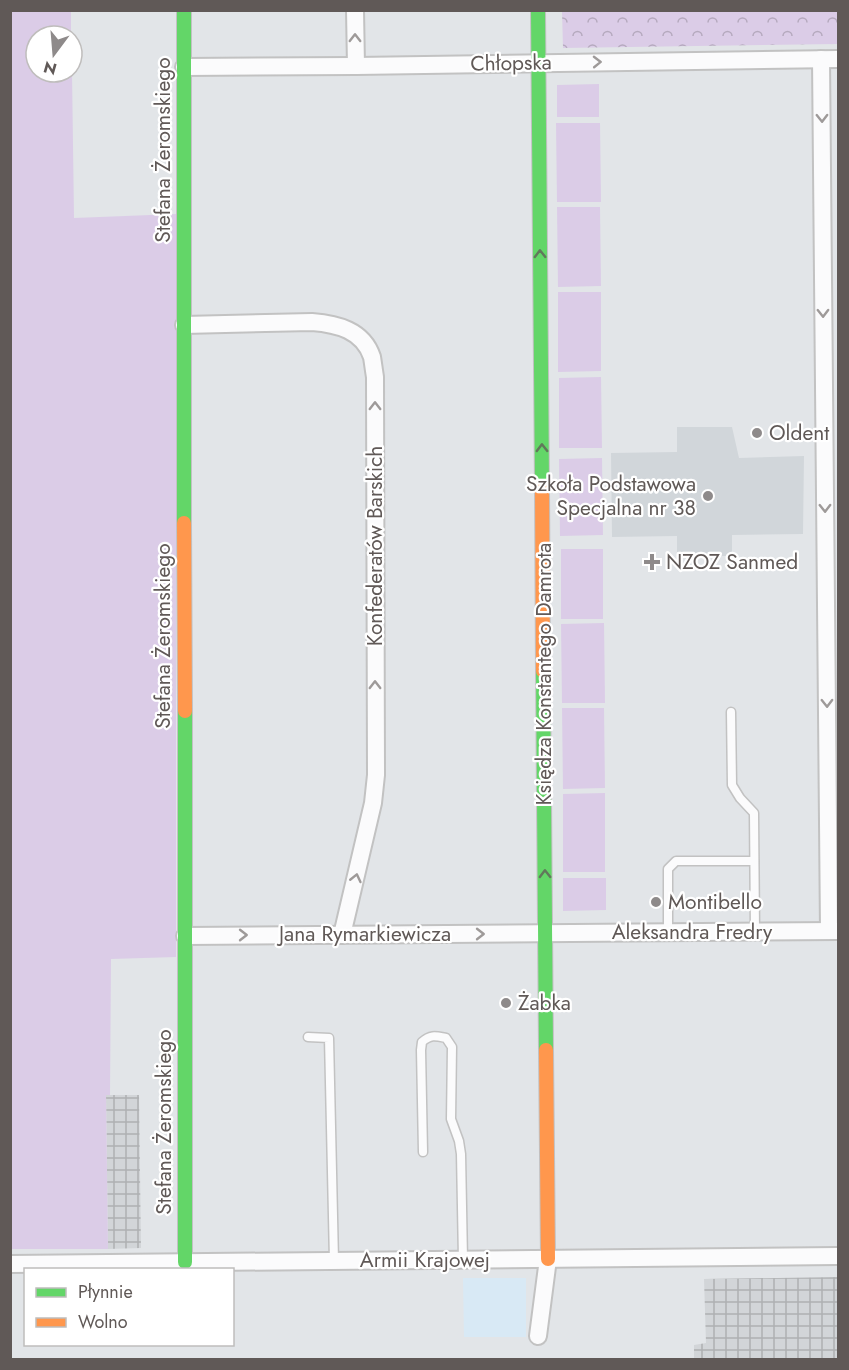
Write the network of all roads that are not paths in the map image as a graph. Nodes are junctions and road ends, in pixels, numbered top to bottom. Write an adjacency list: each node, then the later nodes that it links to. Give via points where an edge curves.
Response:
1 (184, 10): 8 (street, Stefana Żeromskiego)
2 (355, 10): 7 (street, one-way to 2)
3 (538, 10): 6 (street, Księdza Konstantego Damrota)
4 (821, 59): 5 (street, Chłopska); 6 (street, Chłopska, one-way to 4); 12 (street, one-way to 12)
5 (838, 59)
6 (538, 63): 7 (street, Chłopska); 15 (street, Księdza Konstantego Damrota, one-way to 6)
7 (356, 66): 8 (street, Chłopska)
8 (184, 67): 9 (street, Stefana Żeromskiego)
9 (184, 324): 16 (street, Konfederatów Barskich, one-way to 9, via 376,775 375,377 371,356 363,341 347,328 330,323); 17 (street, Stefana Żeromskiego)
10 (731, 712): 11 (lane, via 732,785 754,813)
11 (754, 861): 13 (lane, via 676,861 668,869); 14 (lane)
12 (834, 931): 14 (street, Aleksandra Fredry)
13 (668, 932): 14 (street, Aleksandra Fredry); 15 (street, Aleksandra Fredry)
14 (754, 932)
15 (546, 933): 16 (street, Jana Rymarkiewicza, one-way to 15); 21 (street, Księdza Konstantego Damrota)
16 (342, 935): 17 (street, Jana Rymarkiewicza, one-way to 16)
17 (185, 936): 24 (street, Stefana Żeromskiego)
18 (309, 1038): 23 (lane, via 329,1038)
19 (423, 1152): 22 (lane, via 420,1050 428,1036 436,1036 446,1038 452,1047 451,1119 461,1154)
20 (838, 1256): 21 (street, Armii Krajowej)
21 (548, 1259): 22 (street, Armii Krajowej); 26 (street, Księdza Konstantego Damrota)
22 (463, 1260): 23 (street, Armii Krajowej)
23 (334, 1261): 24 (street, Armii Krajowej)
24 (185, 1262): 25 (street, Armii Krajowej)
25 (10, 1264)
26 (538, 1336)

